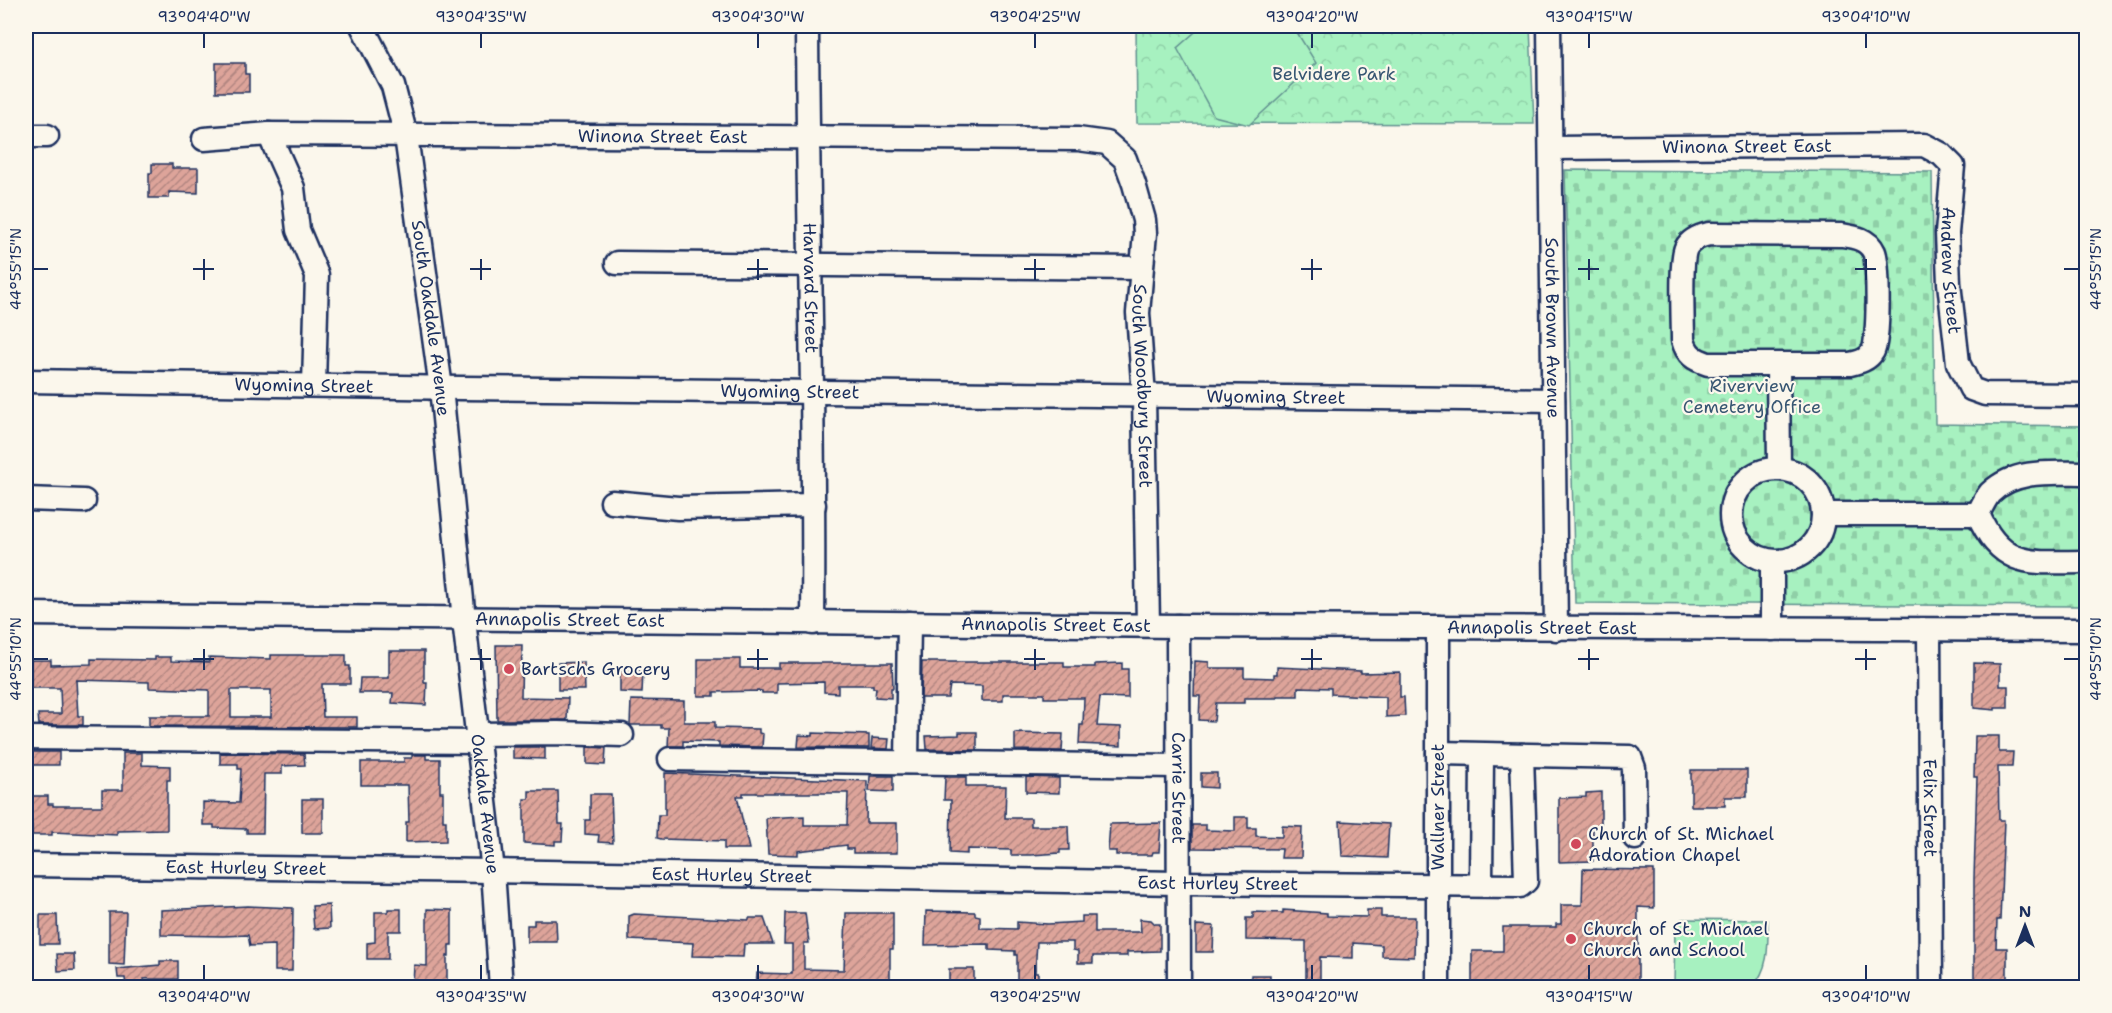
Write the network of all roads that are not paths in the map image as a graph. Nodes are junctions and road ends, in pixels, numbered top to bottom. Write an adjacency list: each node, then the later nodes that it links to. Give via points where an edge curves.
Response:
1 (362, 26): 5 (street, South Oakdale Avenue, via 393,86)
2 (807, 26): 6 (street, Harvard Street)
3 (1549, 26): 8 (street, South Brown Avenue)
4 (269, 134): 5 (street, Winona Street East); 7 (street, Winona Street East); 16 (street, via 293,188 298,230 317,274)
5 (406, 136): 6 (street, Winona Street East); 17 (street, South Oakdale Avenue)
6 (808, 138): 9 (street, Winona Street East, via 1078,139 1107,143); 12 (street, Harvard Street)
7 (204, 139)
8 (1551, 148): 10 (street, Winona Street East, via 1924,145); 21 (street, South Brown Avenue)
9 (1117, 152): 13 (street, South Woodbury Street, via 1125,159 1144,219)
10 (1941, 154): 19 (street, Andrew Street, via 1953,166 1947,233 1949,283 1958,363 1971,389 1985,394)
11 (617, 263): 12 (street)
12 (811, 265): 13 (street); 18 (street, Harvard Street)
13 (1141, 268): 20 (street, South Woodbury Street, via 1138,313)
14 (1778, 365): 14 (street, via 1850,364 1864,360 1873,351 1877,262 1873,250 1861,239 1842,235 1709,234 1695,238 1686,249 1683,264 1686,350 1694,360 1708,364); 22 (street)
15 (26, 381): 16 (street, Wyoming Street)
16 (314, 385): 17 (street, Wyoming Street)
17 (441, 388): 18 (street, Wyoming Street); 33 (street, South Oakdale Avenue)
18 (813, 391): 20 (street, Wyoming Street); 27 (street, Harvard Street)
19 (2086, 395)
20 (1144, 396): 21 (street, Wyoming Street); 36 (street, South Woodbury Street)
21 (1553, 400): 39 (street, South Brown Avenue)
22 (1779, 468): 28 (street, via 1795,472 1813,484); 30 (street, via 1755,473 1737,490 1730,506 1731,527 1741,546 1760,559)
23 (2086, 473): 29 (street, via 2035,472 2011,479 1990,494)
24 (26, 499): 25 (street)
25 (84, 501)
26 (612, 502): 27 (street, via 678,508)
27 (814, 505): 34 (street, Harvard Street)
28 (1823, 514): 29 (street); 30 (street, via 1821,530 1808,550 1790,560)
29 (1977, 514): 31 (street, via 1997,547 2016,559)
30 (1773, 562): 40 (street)
31 (2086, 562)
32 (26, 614): 33 (street, Annapolis Street East)
33 (464, 620): 34 (street, Annapolis Street East); 45 (street, Oakdale Avenue)
34 (813, 623): 35 (street, Annapolis Street East)
35 (909, 623): 36 (street, Annapolis Street East); 50 (street)
36 (1148, 626): 37 (street, Annapolis Street East)
37 (1178, 626): 38 (street, Annapolis Street East); 51 (street, Carrie Street)
38 (1438, 627): 39 (street, Annapolis Street East); 46 (street, Wallner Street)
39 (1557, 628): 40 (street, Annapolis Street East)
40 (1772, 629): 41 (street, Annapolis Street East)
41 (1929, 630): 42 (street, Annapolis Street East); 61 (street, Felix Street)
42 (2086, 630)
43 (622, 735): 45 (street, via 558,733)
44 (26, 738): 45 (street)
45 (478, 738): 54 (street, Oakdale Avenue)
46 (1438, 753): 47 (street); 56 (street, Wallner Street)
47 (1482, 754): 48 (street); 57 (street)
48 (1522, 755): 52 (street, via 1630,757 1634,768); 57 (street, East Hurley Street, via 1526,881 1520,886)
49 (670, 759): 50 (street)
50 (907, 762): 51 (street)
51 (1177, 766): 55 (street, Carrie Street)
52 (1635, 838)
53 (26, 865): 54 (street, East Hurley Street)
54 (493, 870): 55 (street, East Hurley Street); 58 (street, Oakdale Avenue)
55 (1178, 883): 56 (street, East Hurley Street); 59 (street, Carrie Street)
56 (1438, 884): 57 (street, East Hurley Street); 60 (street, Wallner Street)
57 (1481, 885)
58 (501, 987)
59 (1179, 987)
60 (1438, 987)
61 (1931, 987)

